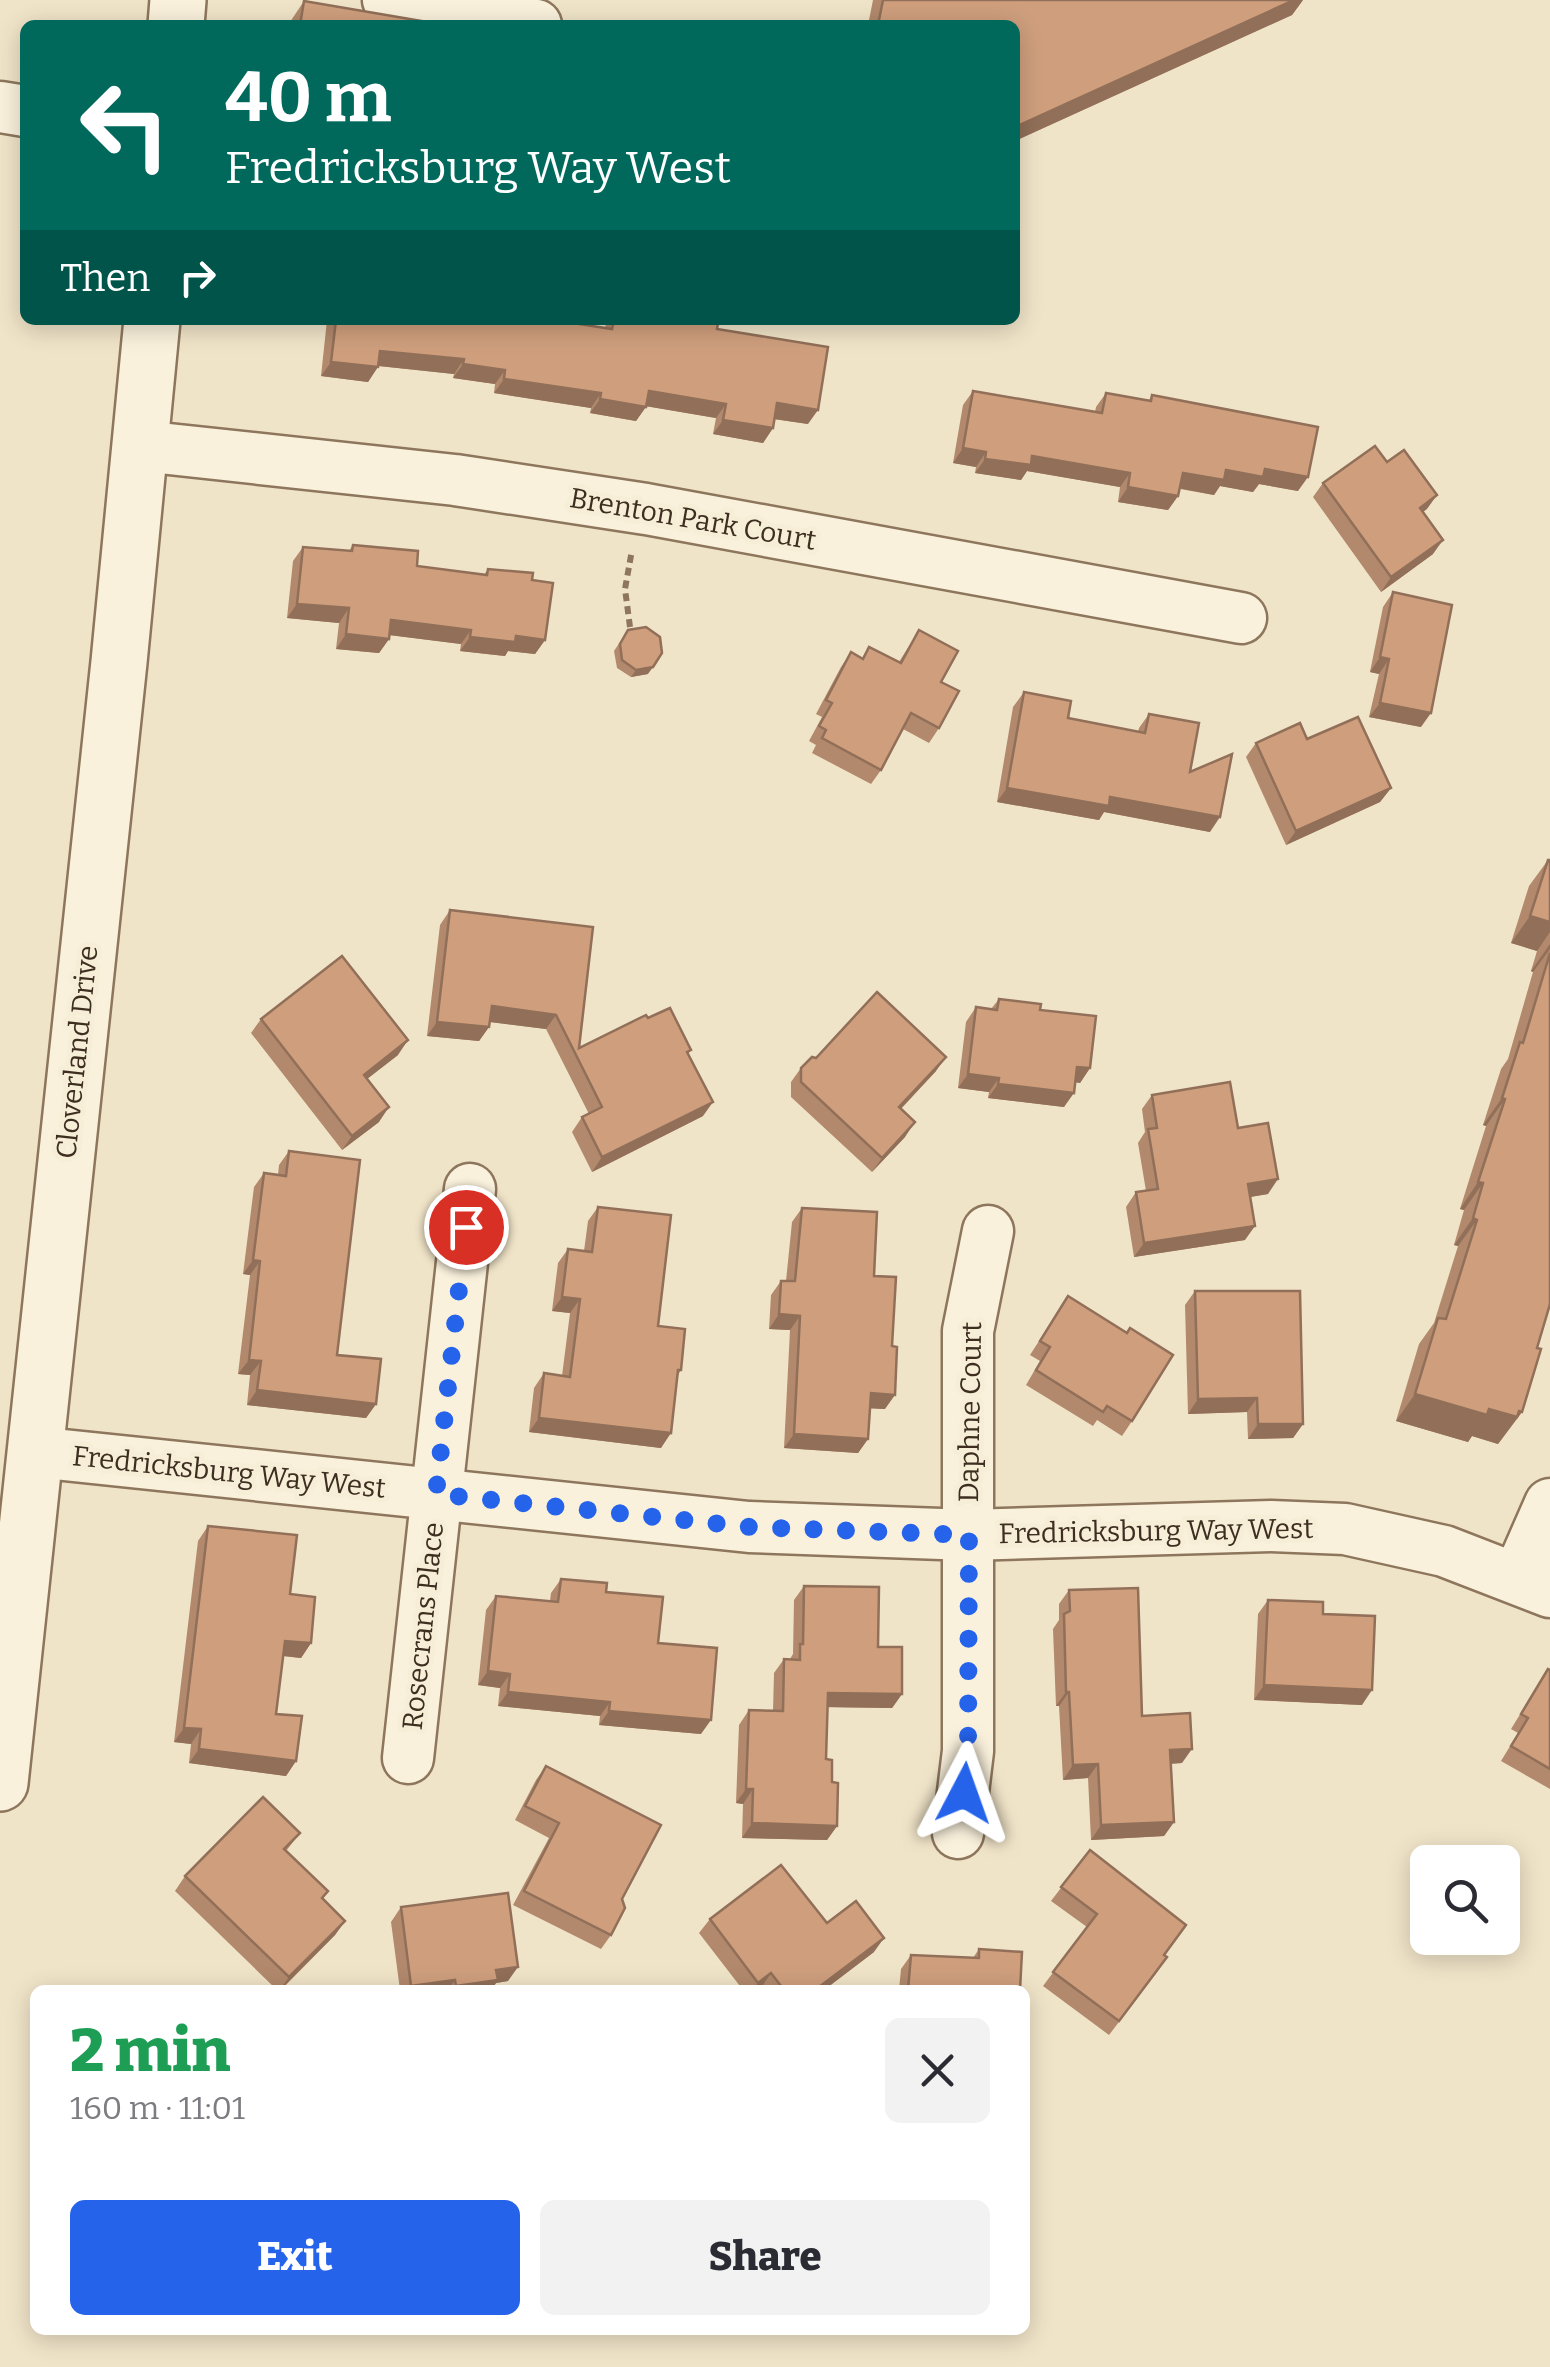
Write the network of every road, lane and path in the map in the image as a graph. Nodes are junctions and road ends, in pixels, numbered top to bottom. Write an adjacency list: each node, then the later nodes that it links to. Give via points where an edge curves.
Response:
1 (388, 0): 2 (street)
2 (506, 20)
3 (152, 325): 4 (street, Cloverland Drive)
4 (141, 446): 5 (street, Brenton Park Court, via 455,480); 10 (street, Cloverland Drive)
5 (646, 510): 6 (street, Brenton Park Court); 7 (path, via 625,579)
6 (1241, 618)
7 (630, 627)
8 (470, 1189): 11 (street, Rosecrans Place)
9 (988, 1232): 13 (street, Daphne Court, via 968,1332)
10 (35, 1452): 11 (street, Fredricksburg Way West); 16 (street, Cloverland Drive)
11 (436, 1494): 13 (street, Fredricksburg Way West, via 750,1527); 15 (street, Rosecrans Place)
12 (1550, 1504): 14 (street)
13 (969, 1535): 14 (street, Fredricksburg Way West, via 1345,1529 1428,1546); 17 (street, Daphne Court, via 968,1751)
14 (1534, 1585)
15 (408, 1758)
16 (0, 1783)
17 (958, 1834)

